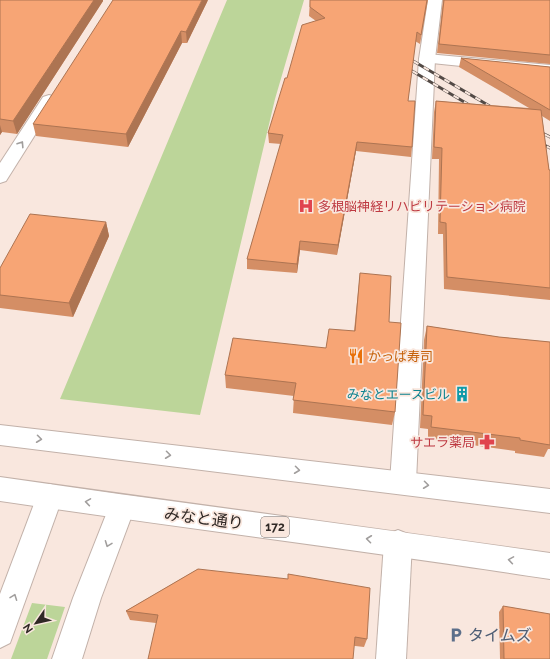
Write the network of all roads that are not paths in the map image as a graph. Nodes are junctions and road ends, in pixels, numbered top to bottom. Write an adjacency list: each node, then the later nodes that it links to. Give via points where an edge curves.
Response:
1 (434, 0): 2 (main road)
2 (427, 59): 3 (main road); 7 (main road)
3 (550, 70)
4 (59, 85): 5 (main road, one-way to 4)
5 (0, 176)
6 (0, 435): 7 (main road, one-way to 7)
7 (403, 482): 10 (main road, one-way to 10)
8 (0, 489): 9 (main road, みなと通り / 172)
9 (50, 496): 11 (main road, みなと通り / 172, one-way to 9); 14 (main road, one-way to 9)
10 (550, 501)
11 (122, 507): 12 (main road, みなと通り / 172, one-way to 11); 15 (main road, one-way to 15)
12 (398, 543): 13 (main road, みなと通り / 172, one-way to 12); 16 (main road)
13 (550, 566)
14 (0, 633)
15 (67, 659)
16 (391, 659)

